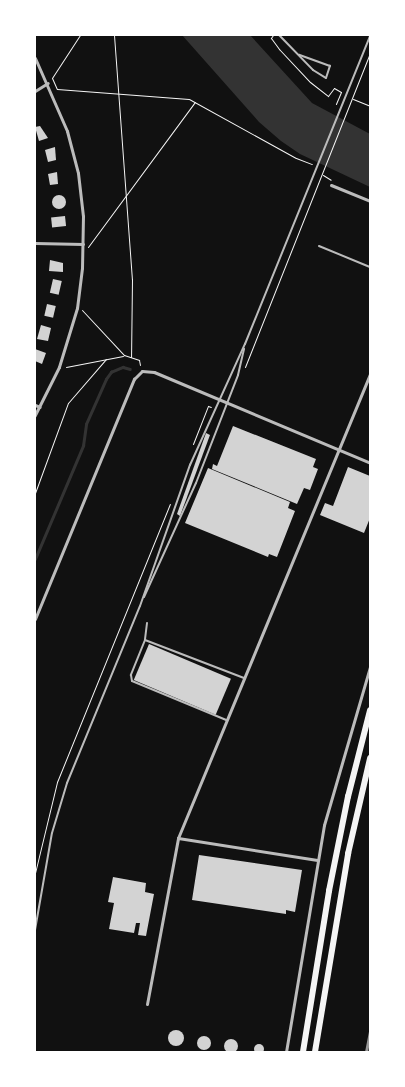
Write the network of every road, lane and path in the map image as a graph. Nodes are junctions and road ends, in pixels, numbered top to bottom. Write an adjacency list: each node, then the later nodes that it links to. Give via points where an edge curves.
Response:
1 (80, 35): 12 (path, via 52,78 57,89)
2 (114, 35): 12 (path)
3 (273, 35): 11 (path, via 271,38 279,49 310,82 328,96 334,88)
4 (279, 35): 7 (lane)
5 (370, 36): 28 (lane)
6 (370, 53): 13 (path)
7 (299, 55): 7 (lane, via 313,70 326,78 330,66)
8 (35, 58): 9 (street)
9 (48, 84): 10 (street); 23 (street, via 67,131 78,172)
10 (35, 91)
11 (341, 92)
12 (120, 93): 14 (path); 20 (path)
13 (353, 99): 15 (path); 17 (path)
14 (195, 102): 16 (path); 20 (path)
15 (370, 106)
16 (312, 165)
17 (323, 175): 18 (path); 34 (path)
18 (331, 177)
19 (331, 185): 21 (street)
20 (125, 200): 24 (path); 30 (path, via 132,279)
21 (370, 201)
22 (35, 243): 23 (street)
23 (83, 244): 40 (street, via 77,308 59,367)
24 (88, 246)
25 (319, 246): 26 (lane)
26 (370, 267)
27 (81, 308): 29 (path)
28 (246, 344): 36 (lane); 37 (lane)
29 (124, 356): 30 (path); 31 (path)
30 (131, 358): 32 (path)
31 (106, 359): 33 (path); 45 (path, via 68,403)
32 (139, 360)
33 (63, 368)
34 (243, 374)
35 (370, 374): 42 (street)
36 (218, 400): 37 (street); 47 (lane, via 190,465); 48 (street, via 154,372 142,371 134,379)
37 (227, 403): 42 (street); 47 (lane, via 178,527)
38 (35, 405): 40 (street)
39 (208, 406): 43 (path)
40 (40, 407): 41 (street)
41 (35, 415)
42 (339, 450): 44 (street); 52 (street)
43 (190, 453)
44 (370, 463)
45 (35, 493)
46 (172, 500): 58 (path, via 57,782)
47 (140, 606): 59 (lane, via 62,795)
48 (35, 619)
49 (147, 623): 50 (lane)
50 (145, 640): 52 (lane); 54 (lane, via 131,675 132,681)
51 (370, 666): 57 (street, via 331,798)
52 (244, 678): 54 (street)
53 (370, 711): 62 (main road, via 348,796 329,891)
54 (226, 720): 56 (street)
55 (370, 759): 63 (main road, via 348,854)
56 (178, 838): 57 (street); 60 (street)
57 (317, 860): 61 (street)
58 (35, 873)
59 (35, 930)
60 (147, 1004)
61 (286, 1052)
62 (303, 1052)
63 (315, 1052)

